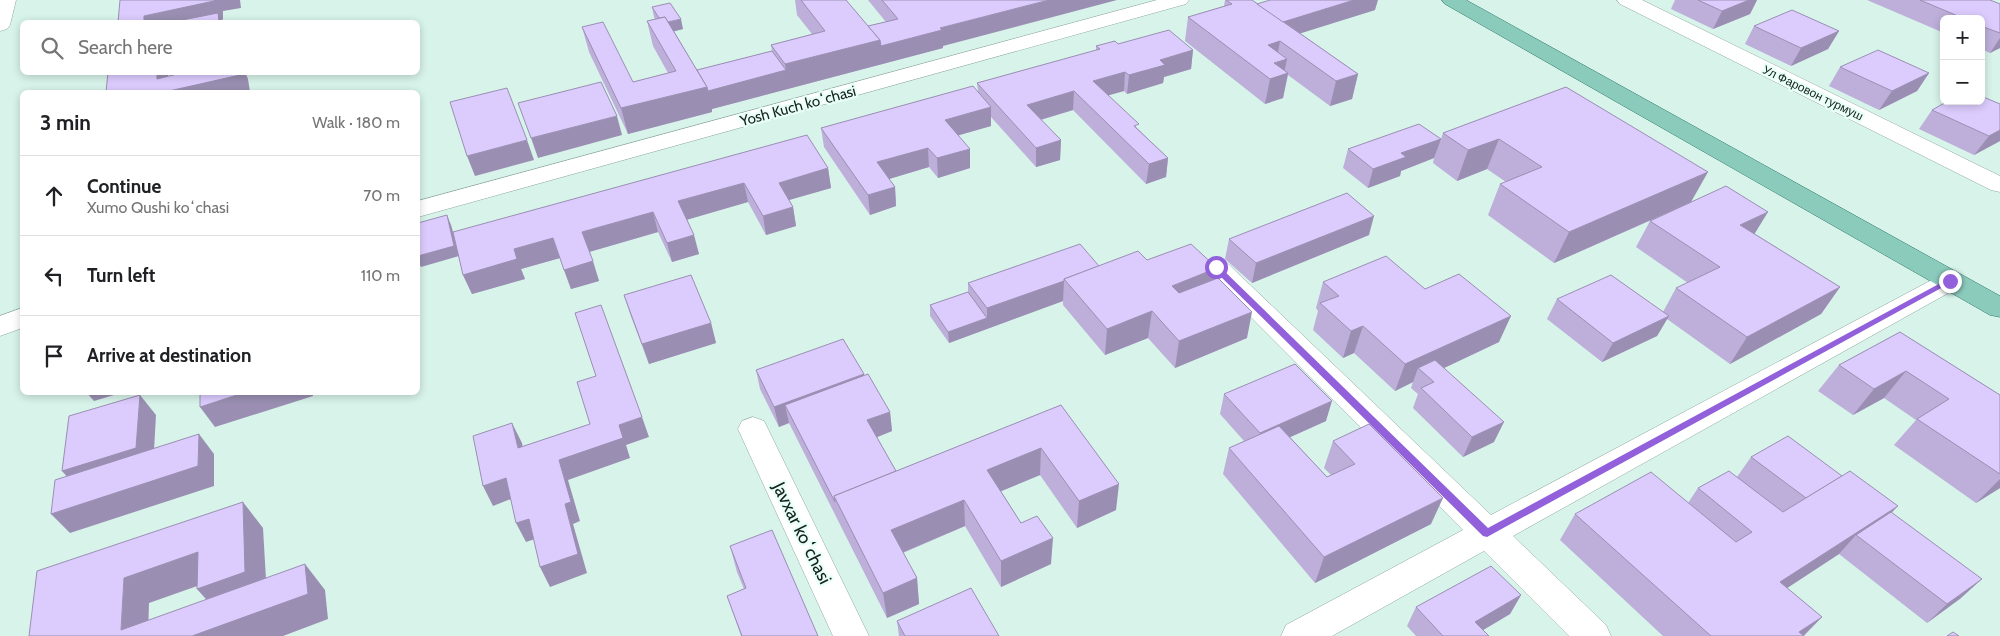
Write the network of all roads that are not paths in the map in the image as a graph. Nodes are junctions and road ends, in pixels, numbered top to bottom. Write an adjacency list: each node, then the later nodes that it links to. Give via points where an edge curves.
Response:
1 (6, 0): 5 (street)
2 (1178, 0): 7 (street, Yosh Kuch koʻchasi)
3 (1452, 0): 9 (main road)
4 (1627, 0): 6 (street, Ул Фаровон турмуш)
5 (0, 25)
6 (2000, 185)
7 (420, 208)
8 (1216, 267): 14 (street)
9 (1950, 281): 10 (main road); 14 (street)
10 (2000, 308)
11 (20, 319): 12 (street)
12 (0, 326)
13 (753, 429): 15 (street, Javxar koʻchasi)
14 (1487, 533): 16 (street); 17 (street)
15 (851, 636)
16 (1299, 636)
17 (1593, 636)

